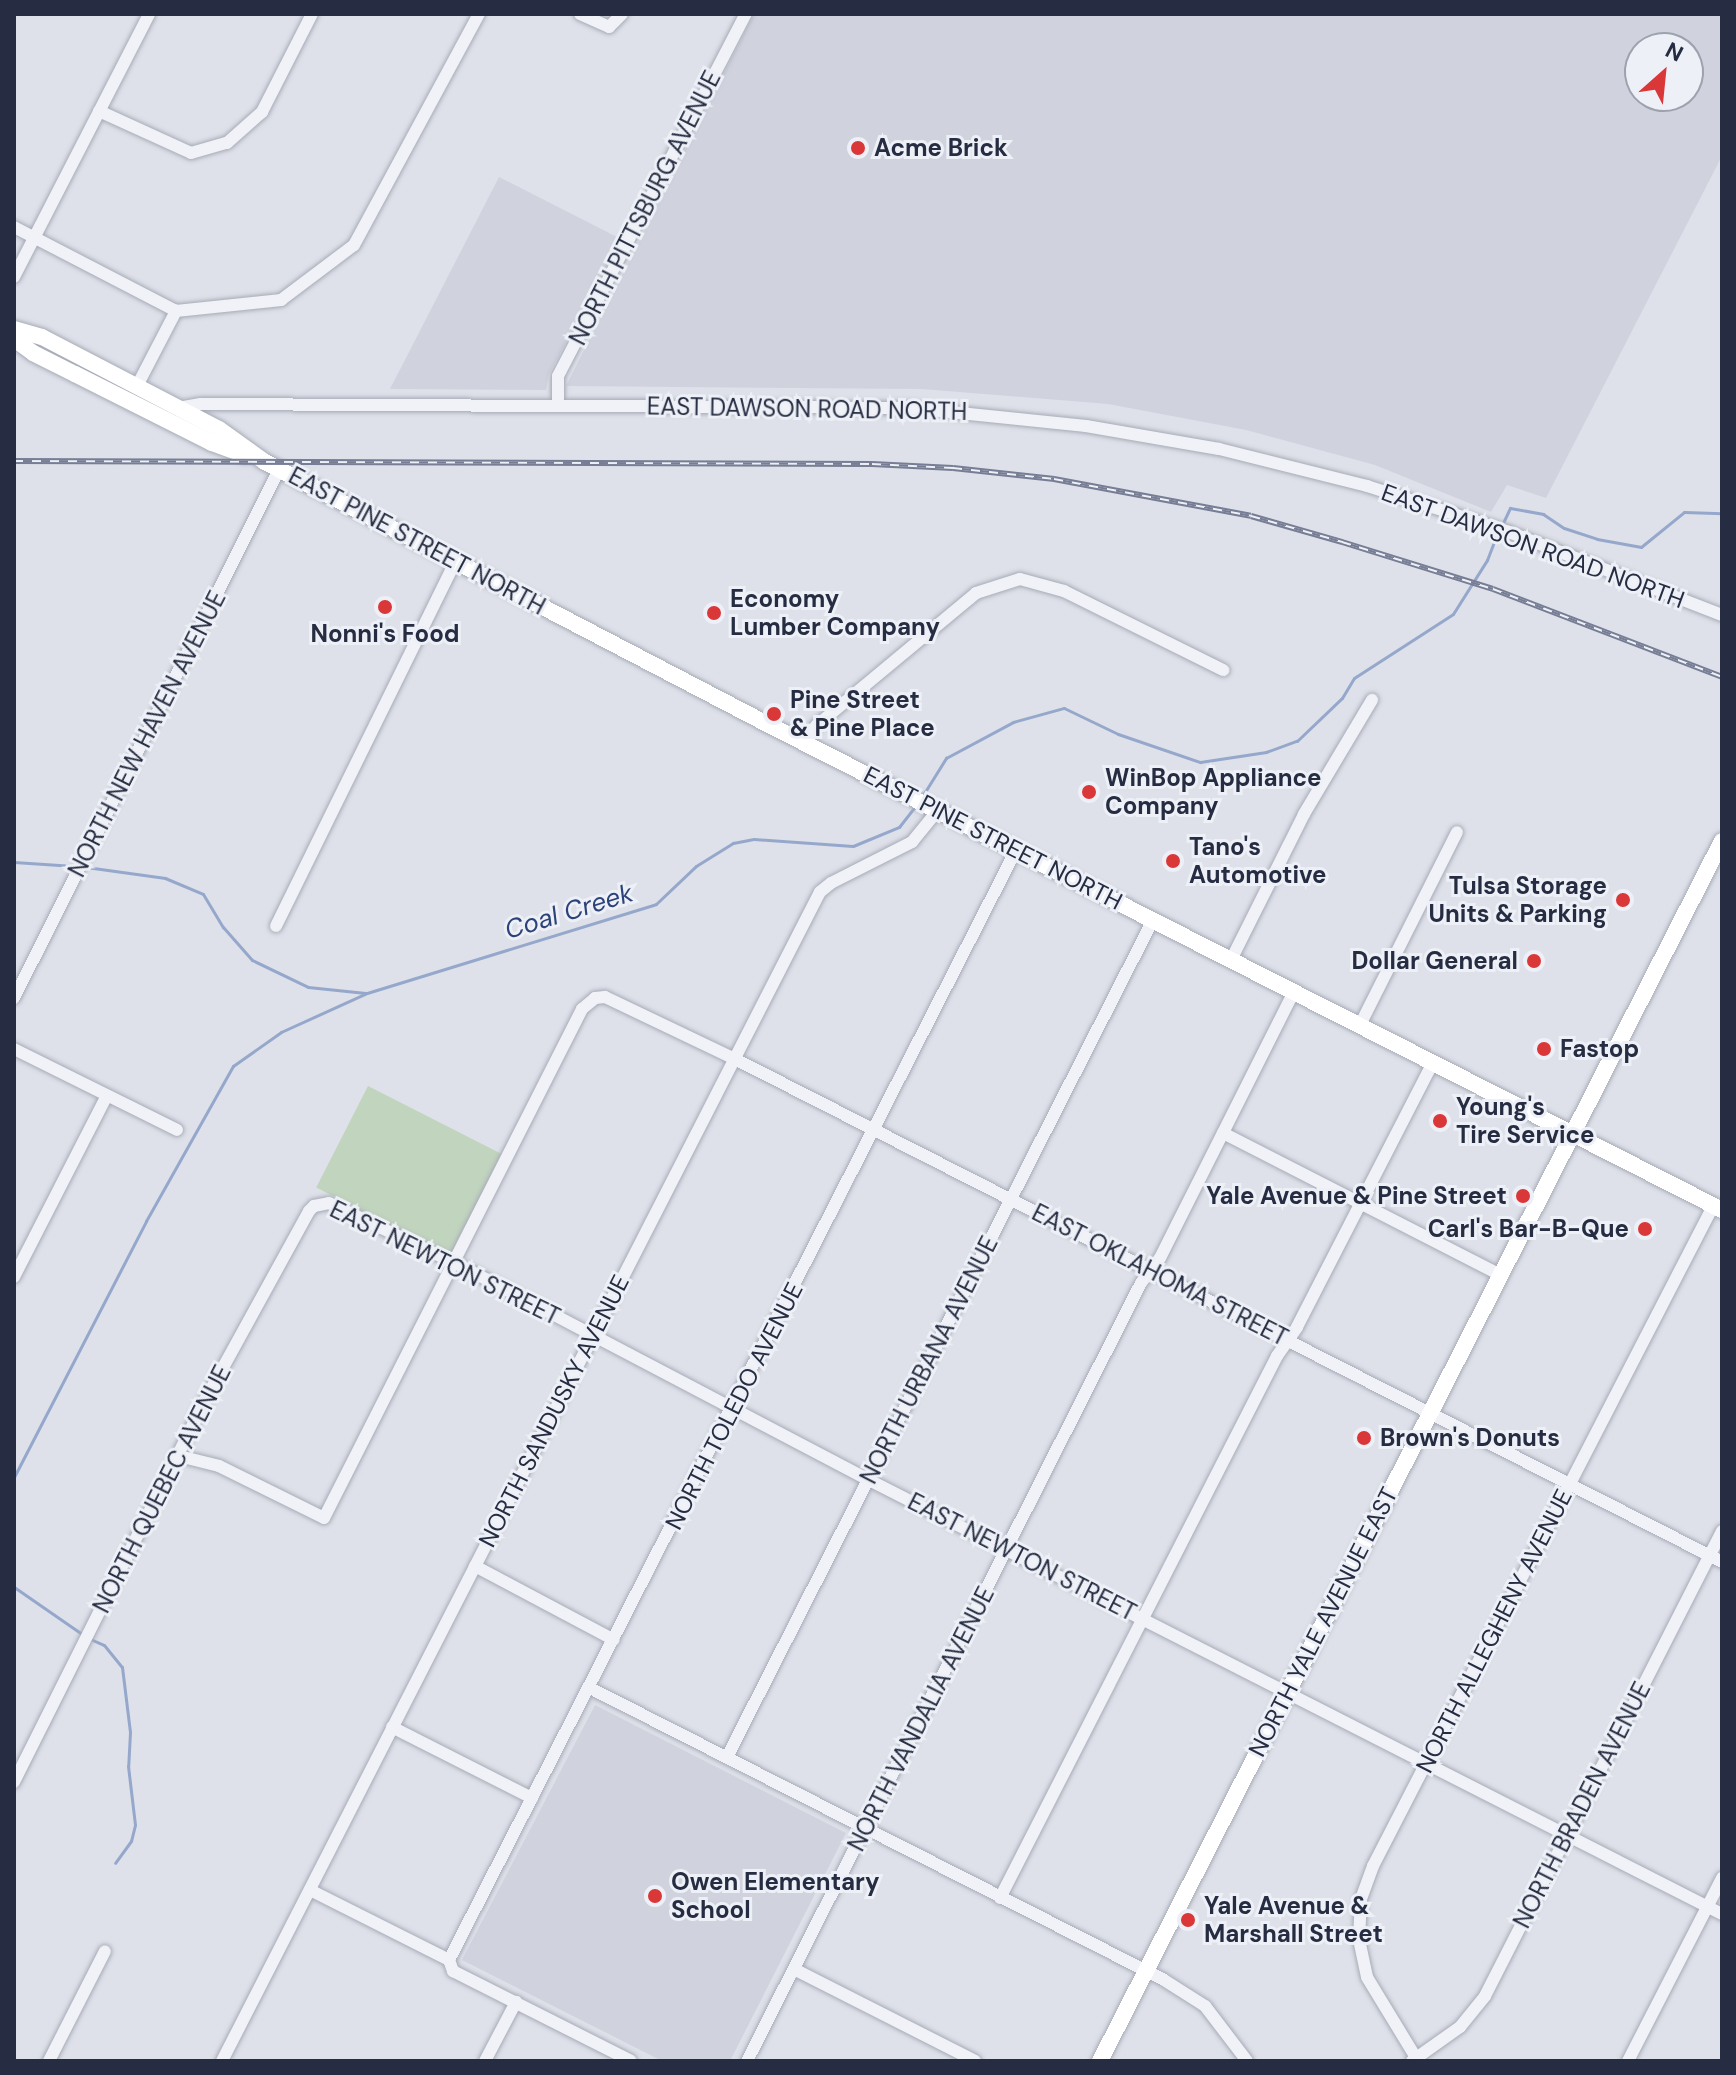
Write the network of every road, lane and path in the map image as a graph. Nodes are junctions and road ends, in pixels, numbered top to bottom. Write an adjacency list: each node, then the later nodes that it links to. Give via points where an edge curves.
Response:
1 (149, 14): 7 (street)
2 (312, 14): 7 (street, via 262,112 227,143 191,153)
3 (479, 14): 11 (street, via 354,245 281,300)
4 (580, 14): 5 (street, via 609,27)
5 (622, 14)
6 (746, 14): 15 (street, NORTH PITTSBURG AVENUE, via 558,376)
7 (99, 111): 9 (street)
8 (14, 227): 9 (street)
9 (34, 237): 10 (street); 11 (street)
10 (14, 277)
11 (176, 311): 14 (street)
12 (14, 329): 14 (main road, EAST PINE STREET NORTH, via 42,337)
13 (14, 339): 17 (main road, EAST PINE STREET NORTH)
14 (137, 386): 16 (main road, EAST PINE STREET NORTH)
15 (558, 406): 16 (street, EAST DAWSON ROAD NORTH); 20 (street, EAST DAWSON ROAD NORTH, via 911,408 1086,426 1295,466 1509,532)
16 (178, 408): 17 (street, EAST DAWSON ROAD NORTH); 18 (main road, EAST PINE STREET NORTH)
17 (151, 412): 18 (main road, EAST PINE STREET NORTH)
18 (272, 466): 19 (main road, EAST PINE STREET NORTH); 32 (street, NORTH NEW HAVEN AVENUE)
19 (455, 562): 23 (main road, EAST PINE STREET NORTH); 29 (street)
20 (1722, 615)
21 (1223, 670): 23 (street, via 1064,591 1020,579 976,593 816,726)
22 (1372, 700): 30 (street, via 1304,814)
23 (806, 744): 24 (main road, EAST PINE STREET NORTH)
24 (935, 808): 27 (main road, EAST PINE STREET NORTH); 35 (street, NORTH SANDUSKY AVENUE, via 912,842 820,892)
25 (1457, 832): 33 (street)
26 (1722, 841): 41 (main road, NORTH YALE AVENUE EAST)
27 (1016, 850): 28 (main road, EAST PINE STREET NORTH); 39 (street, NORTH TOLEDO AVENUE)
28 (1153, 920): 30 (main road, EAST PINE STREET NORTH); 42 (street, NORTH URBANA AVENUE)
29 (276, 926)
30 (1231, 960): 31 (main road, EAST PINE STREET NORTH)
31 (1293, 993): 33 (main road, EAST PINE STREET NORTH); 40 (street, NORTH VANDALIA AVENUE)
32 (14, 998)
33 (1359, 1027): 36 (main road, EAST PINE STREET NORTH)
34 (14, 1049): 37 (street)
35 (735, 1059): 39 (street, EAST OKLAHOMA STREET); 46 (street, EAST OKLAHOMA STREET, via 616,999 595,998 582,1009); 50 (street, NORTH SANDUSKY AVENUE)
36 (1432, 1064): 41 (main road, EAST PINE STREET NORTH); 44 (street)
37 (106, 1097): 38 (street); 49 (street)
38 (177, 1130)
39 (875, 1130): 42 (street, EAST OKLAHOMA STREET); 52 (street, NORTH TOLEDO AVENUE)
40 (1223, 1133): 44 (street); 47 (street, NORTH VANDALIA AVENUE)
41 (1573, 1134): 45 (main road, EAST PINE STREET NORTH); 48 (main road, NORTH YALE AVENUE EAST)
42 (1011, 1199): 47 (street, EAST OKLAHOMA STREET); 55 (street, NORTH URBANA AVENUE)
43 (321, 1203): 46 (street, EAST NEWTON STREET, via 336,1205); 54 (street, NORTH QUEBEC AVENUE, via 309,1211)
44 (1361, 1204): 48 (street); 51 (street)
45 (1718, 1208): 56 (street, NORTH ALLEGHENY AVENUE)
46 (452, 1264): 50 (street, EAST NEWTON STREET); 54 (street, via 324,1518 219,1466)
47 (1150, 1271): 51 (street, EAST OKLAHOMA STREET); 58 (street, NORTH VANDALIA AVENUE)
48 (1501, 1275): 53 (main road, NORTH YALE AVENUE EAST)
49 (14, 1277)
50 (593, 1335): 52 (street, EAST NEWTON STREET); 61 (street, NORTH SANDUSKY AVENUE)
51 (1288, 1341): 53 (street, EAST OKLAHOMA STREET); 62 (street)
52 (733, 1408): 55 (street, EAST NEWTON STREET); 63 (street, NORTH TOLEDO AVENUE)
53 (1431, 1413): 56 (street, EAST OKLAHOMA STREET); 65 (main road, NORTH YALE AVENUE EAST)
54 (179, 1456): 69 (street, NORTH QUEBEC AVENUE)
55 (869, 1480): 58 (street, EAST NEWTON STREET); 67 (street, NORTH URBANA AVENUE)
56 (1570, 1485): 59 (street, EAST OKLAHOMA STREET); 68 (street, NORTH ALLEGHENY AVENUE)
57 (1722, 1531): 59 (street, NORTH BRADEN AVENUE)
58 (1006, 1549): 62 (street, EAST NEWTON STREET); 71 (street, NORTH VANDALIA AVENUE)
59 (1709, 1556): 60 (street, EAST OKLAHOMA STREET); 72 (street, NORTH BRADEN AVENUE)
60 (1722, 1562)
61 (475, 1566): 63 (street); 66 (street, NORTH SANDUSKY AVENUE)
62 (1143, 1619): 65 (street, EAST NEWTON STREET); 75 (street)
63 (614, 1640): 64 (street, NORTH TOLEDO AVENUE)
64 (590, 1688): 67 (street); 70 (street, NORTH TOLEDO AVENUE)
65 (1287, 1692): 68 (street, EAST NEWTON STREET); 81 (main road, NORTH YALE AVENUE EAST)
66 (392, 1727): 70 (street); 74 (street, NORTH SANDUSKY AVENUE)
67 (727, 1757): 71 (street)
68 (1426, 1763): 72 (street, EAST NEWTON STREET); 83 (street, NORTH ALLEGHENY AVENUE, via 1373,1866 1359,1911 1367,1977)
69 (14, 1782)
70 (532, 1798): 79 (street, NORTH TOLEDO AVENUE)
71 (863, 1828): 75 (street); 80 (street, NORTH VANDALIA AVENUE)
72 (1567, 1835): 76 (street, EAST NEWTON STREET); 83 (street, NORTH BRADEN AVENUE, via 1479,2005)
73 (1722, 1878): 76 (street)
74 (310, 1890): 79 (street); 85 (street, NORTH SANDUSKY AVENUE)
75 (1000, 1898): 81 (street)
76 (1707, 1907): 77 (street, EAST NEWTON STREET); 92 (street)
77 (1722, 1914)
78 (105, 1951): 84 (street)
79 (449, 1960): 82 (street, via 453,1971)
80 (794, 1969): 88 (street, NORTH VANDALIA AVENUE); 89 (street)
81 (1146, 1971): 90 (main road, NORTH YALE AVENUE EAST); 91 (street, via 1205,2006)
82 (516, 2002): 86 (street); 87 (street)
83 (1415, 2060)
84 (49, 2061)
85 (222, 2061)
86 (485, 2061)
87 (631, 2061)
88 (747, 2061)
89 (975, 2061)
90 (1100, 2061)
91 (1247, 2061)
92 (1628, 2061)

